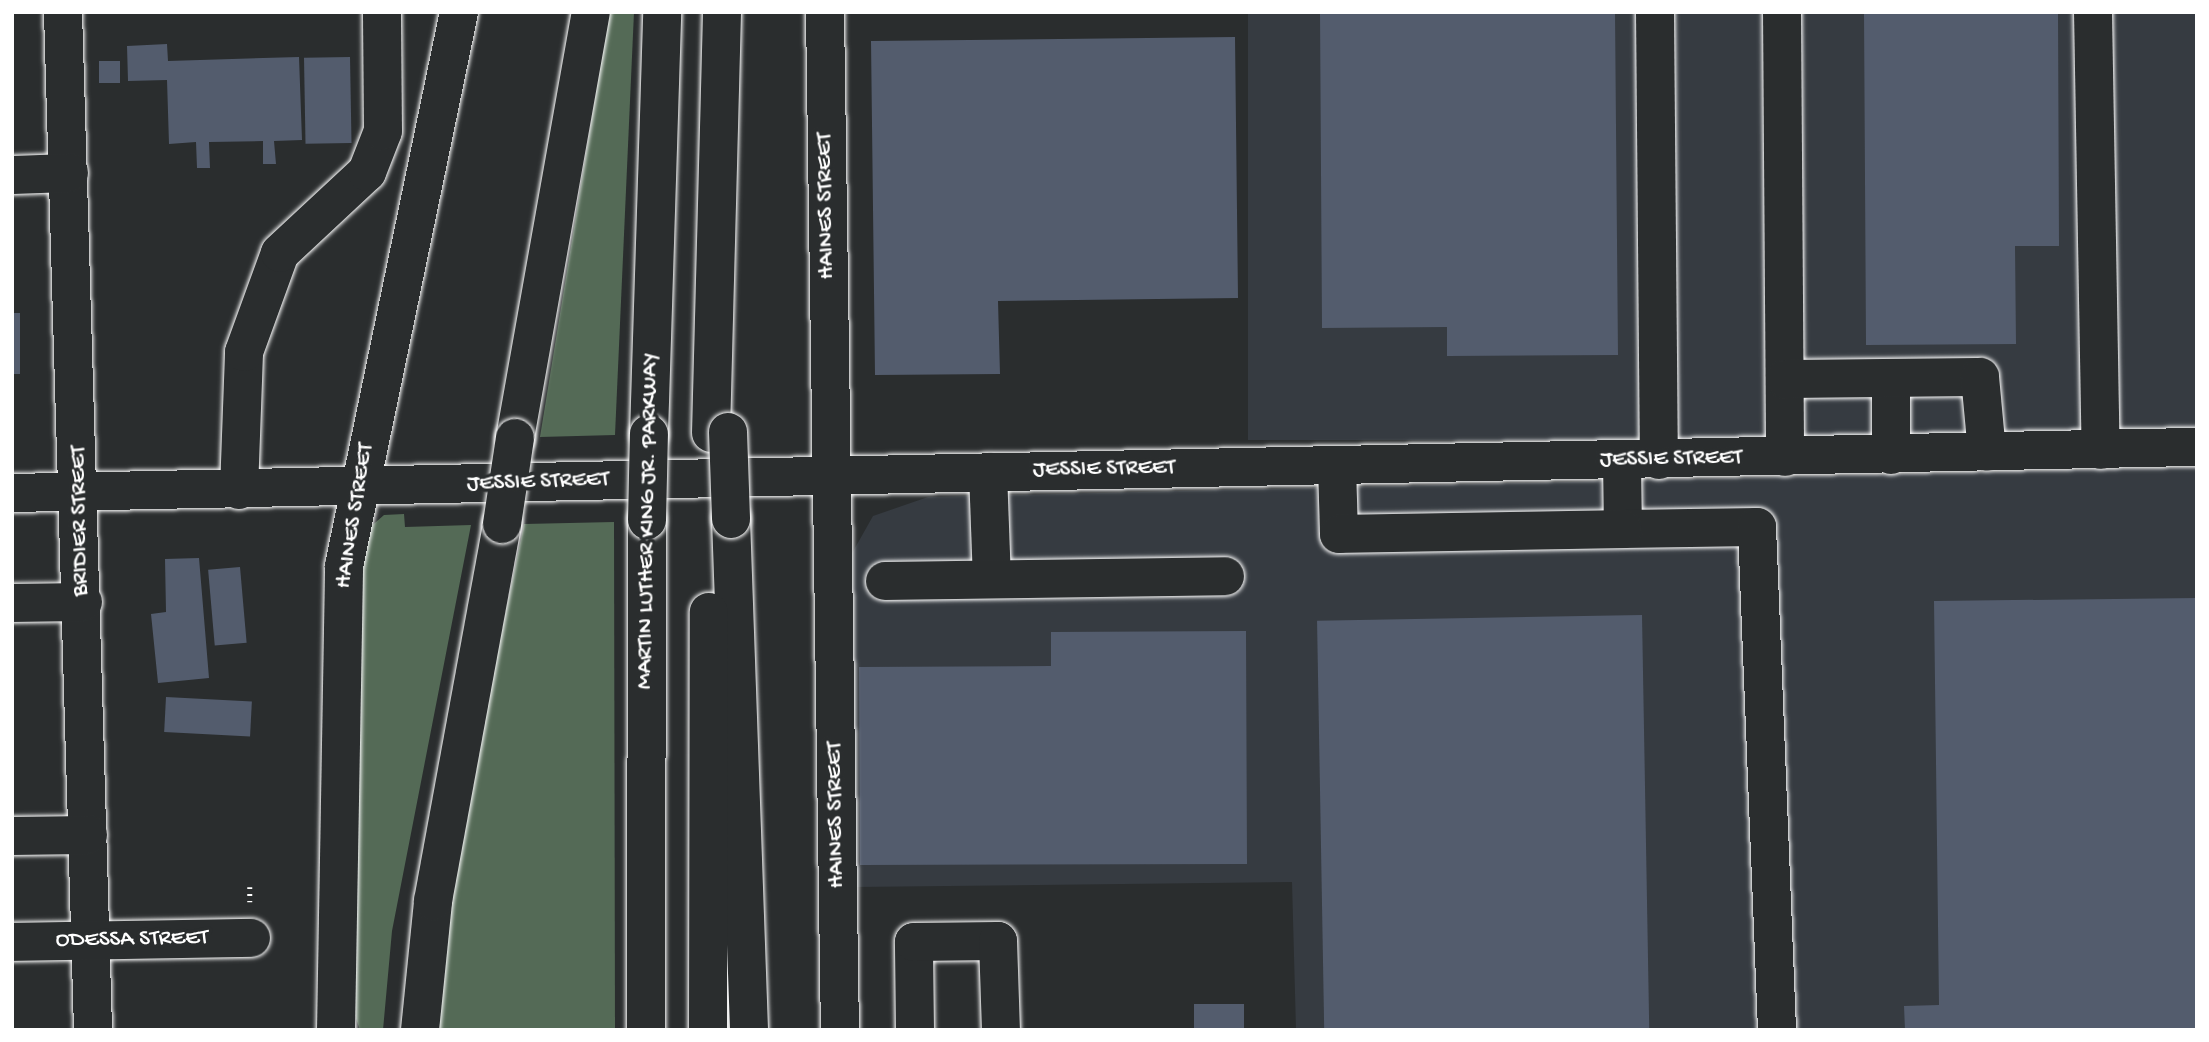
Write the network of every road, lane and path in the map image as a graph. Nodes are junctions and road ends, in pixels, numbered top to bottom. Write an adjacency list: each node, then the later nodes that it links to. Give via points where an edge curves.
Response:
1 (63, 12): 11 (main road, BRIDIER STREET)
2 (382, 12): 26 (main road, via 383,131 367,172 280,253 244,352)
3 (459, 12): 25 (main road, HAINES STREET)
4 (591, 12): 43 (main road, bridge, via 433,901)
5 (662, 12): 44 (main road, MARTIN LUTHER KING JR. PARKWAY, bridge, via 647,520)
6 (722, 12): 29 (main road)
7 (824, 12): 24 (main road, HAINES STREET)
8 (1655, 12): 20 (main road)
9 (1782, 12): 14 (main road)
10 (2093, 12): 16 (main road)
11 (69, 173): 12 (main road); 27 (main road, BRIDIER STREET)
12 (12, 175)
13 (1891, 378): 14 (main road); 17 (main road, via 1984,380); 18 (main road)
14 (1785, 379): 19 (main road)
15 (2197, 447): 16 (main road, JESSIE STREET)
16 (2101, 450): 17 (main road, JESSIE STREET)
17 (1987, 452): 18 (main road, JESSIE STREET)
18 (1891, 455): 19 (main road, JESSIE STREET)
19 (1785, 457): 20 (main road, JESSIE STREET)
20 (1659, 460): 21 (main road, JESSIE STREET)
21 (1622, 461): 22 (main road, JESSIE STREET); 30 (main road)
22 (1336, 466): 23 (main road, JESSIE STREET); 30 (main road, via 1339,534)
23 (988, 472): 24 (main road, JESSIE STREET); 32 (main road)
24 (831, 474): 25 (main road, JESSIE STREET); 47 (main road, HAINES STREET)
25 (357, 489): 26 (main road, JESSIE STREET); 42 (main road, HAINES STREET, via 342,597)
26 (239, 490): 27 (main road, JESSIE STREET)
27 (81, 492): 28 (main road, JESSIE STREET); 34 (main road, BRIDIER STREET)
28 (12, 493)
29 (720, 519): 45 (main road); 46 (main road)
30 (1623, 529): 50 (main road, via 1757,527)
31 (1224, 576): 32 (main road)
32 (992, 579): 33 (main road)
33 (885, 581)
34 (83, 602): 35 (main road); 36 (main road, BRIDIER STREET)
35 (12, 603)
36 (88, 835): 37 (main road); 39 (main road, BRIDIER STREET)
37 (12, 836)
38 (251, 938): 39 (main road, ODESSA STREET)
39 (91, 941): 40 (main road, ODESSA STREET); 41 (main road, BRIDIER STREET)
40 (12, 942)
41 (93, 1030)
42 (336, 1030)
43 (420, 1030)
44 (646, 1030)
45 (708, 1030)
46 (749, 1030)
47 (840, 1030)
48 (915, 1030): 49 (main road, via 914,942 999,941)
49 (1001, 1030)
50 (1777, 1030)

